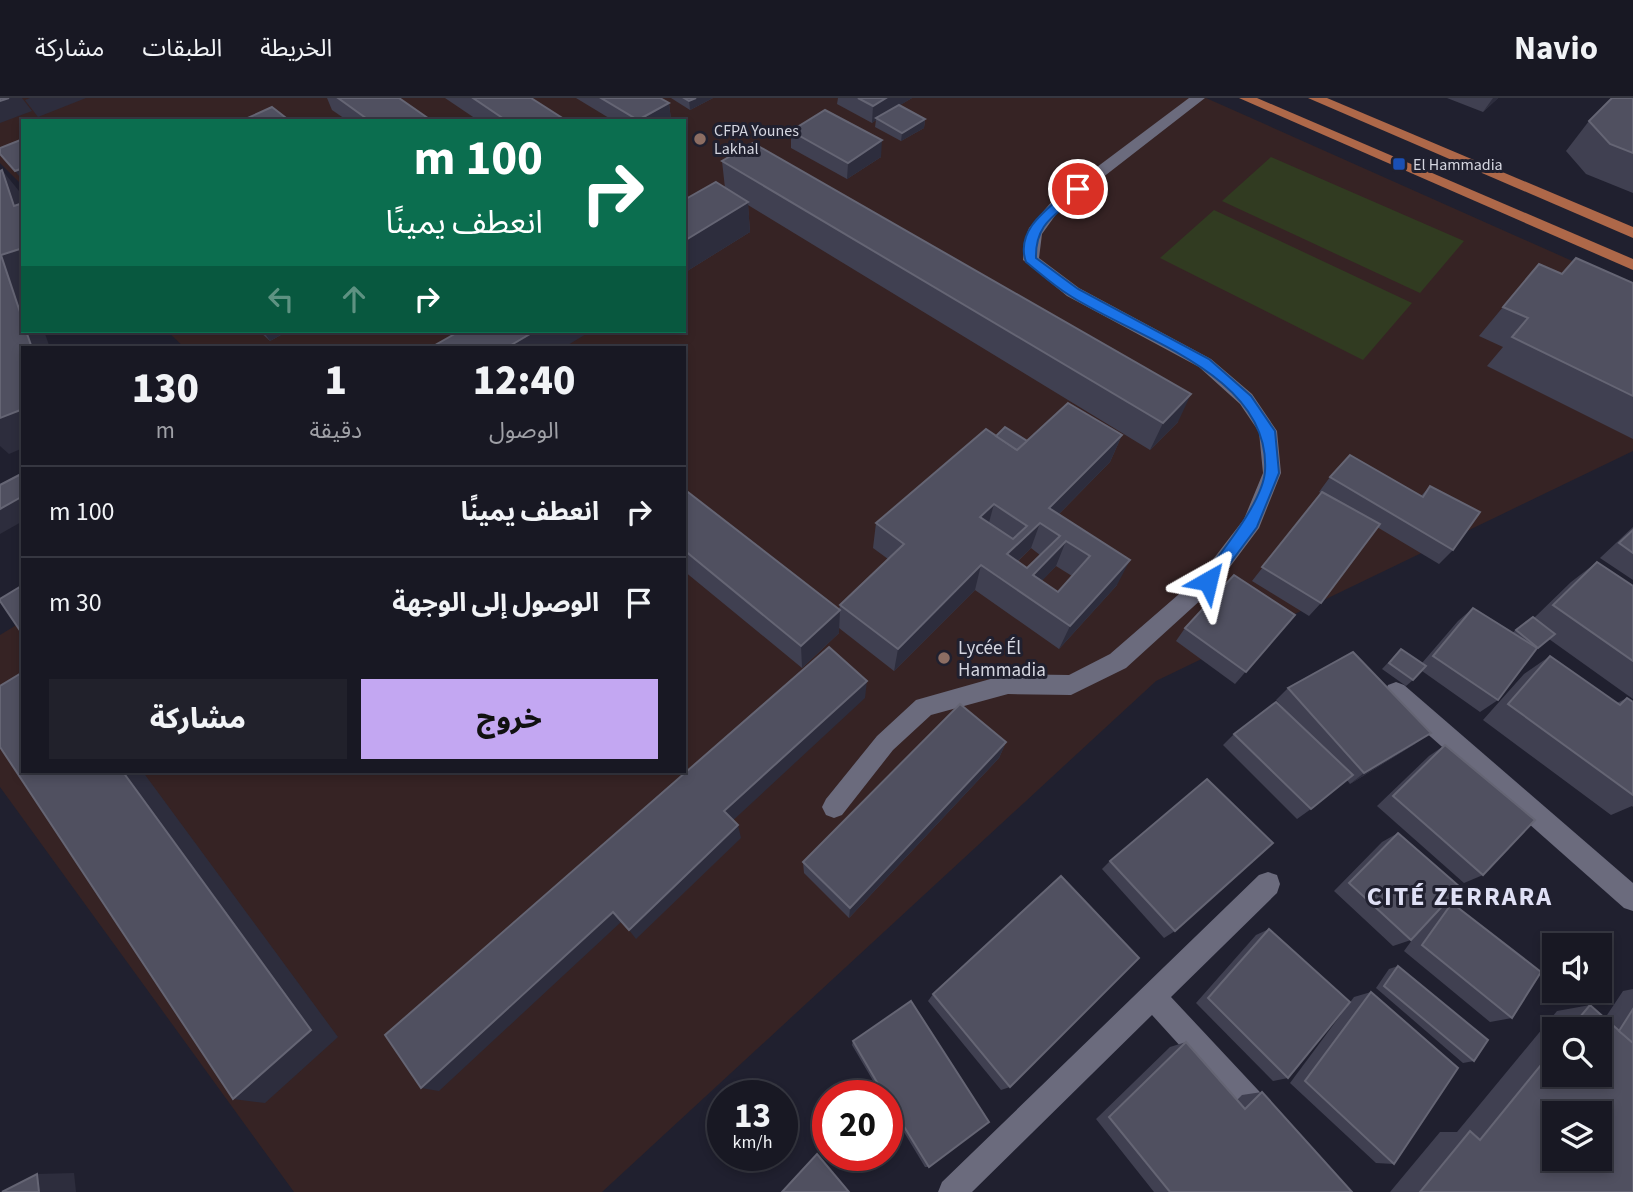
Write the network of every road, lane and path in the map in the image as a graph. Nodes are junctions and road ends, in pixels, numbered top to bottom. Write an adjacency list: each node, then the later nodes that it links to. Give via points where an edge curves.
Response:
1 (1198, 98): 7 (street, via 1058,203 1038,223 1030,242 1031,260 1073,292 1205,363 1247,399 1268,431 1272,473 1252,523 1208,581 1118,662 1071,685 1008,684 924,707 885,743)
2 (1246, 98): 5 (main road)
3 (1315, 98): 4 (main road)
4 (1633, 233)
5 (1633, 265)
6 (1396, 692): 9 (street)
7 (834, 807)
8 (1268, 884): 10 (street)
9 (1633, 899)
10 (1152, 996): 11 (street); 12 (street)
11 (1279, 1133)
12 (952, 1192)

